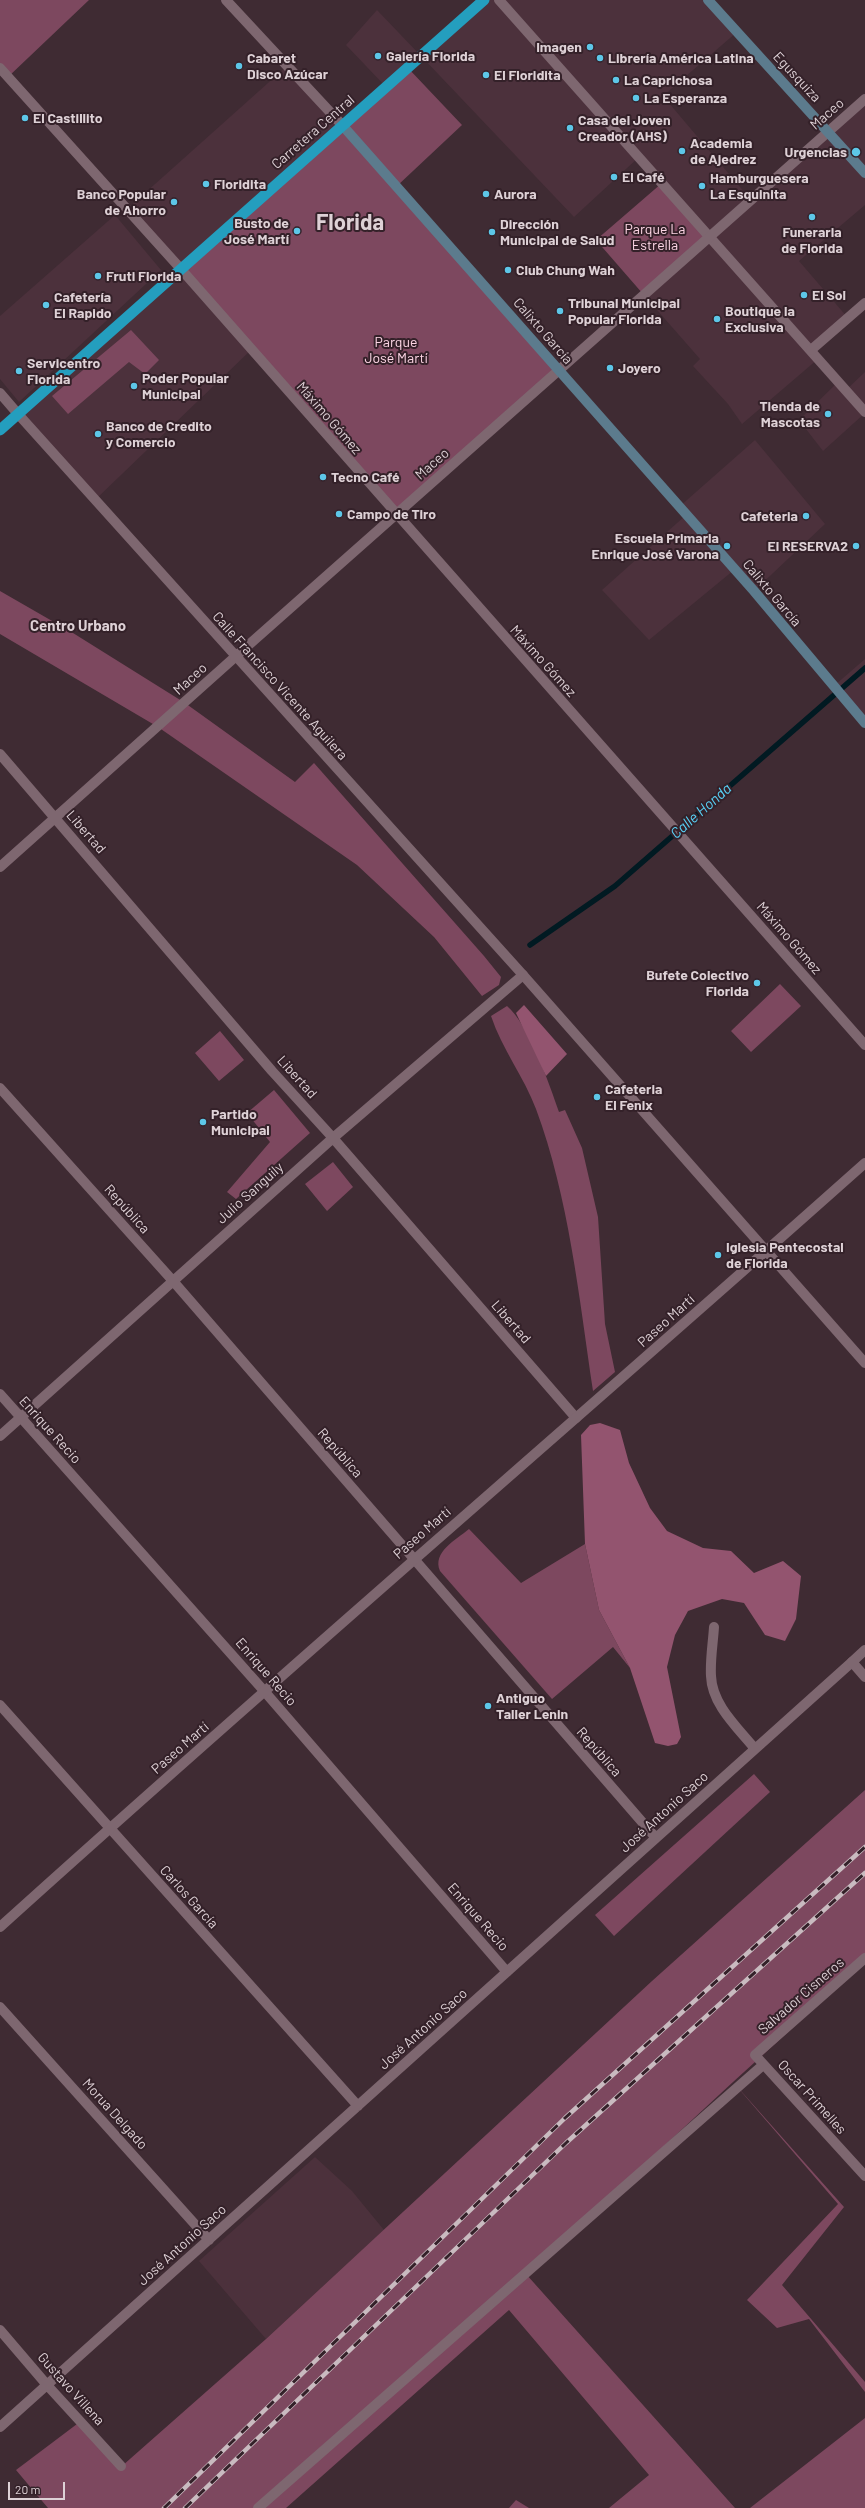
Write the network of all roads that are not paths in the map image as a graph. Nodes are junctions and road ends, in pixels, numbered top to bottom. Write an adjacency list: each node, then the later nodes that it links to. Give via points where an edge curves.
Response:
1 (226, 0): 7 (street, Calixto García)
2 (484, 0): 7 (highway, Carretera Central)
3 (499, 0): 10 (street)
4 (708, 0): 8 (main road, Egusquiza)
5 (0, 68): 11 (street, Máximo Gómez)
6 (865, 99): 8 (street, Maceo)
7 (343, 126): 11 (highway, Carretera Central); 14 (main road, Calixto García)
8 (829, 131): 9 (main road, Egusquiza); 10 (street, Maceo)
9 (865, 173)
10 (710, 237): 13 (street); 14 (street, Maceo)
11 (180, 268): 17 (highway, Carretera Central); 19 (street, Máximo Gómez)
12 (865, 303): 13 (street)
13 (811, 350): 16 (street)
14 (559, 371): 19 (street, Maceo); 21 (main road, Calixto García, via 754,591)
15 (0, 393): 17 (street, Calle Francisco Vicente Aguilera)
16 (865, 412)
17 (18, 414): 18 (highway, Carretera Central); 20 (street, Calle Francisco Vicente Aguilera)
18 (0, 430)
19 (395, 516): 20 (street, Maceo); 26 (street, Máximo Gómez)
20 (236, 657): 23 (street, Maceo); 25 (street, Calle Francisco Vicente Aguilera)
21 (865, 723)
22 (0, 754): 23 (street, Libertad)
23 (55, 818): 24 (street, Maceo); 28 (street, Libertad, via 272,1070)
24 (0, 867)
25 (523, 975): 28 (street, Julio Sanguily); 30 (street, Calle Francisco Vicente Aguilera)
26 (865, 1046)
27 (0, 1088): 31 (street, República)
28 (334, 1138): 31 (street, Julio Sanguily); 35 (street, Libertad)
29 (865, 1163): 30 (street, Paseo Martí)
30 (766, 1251): 32 (street, Calle Francisco Vicente Aguilera); 35 (street, Paseo Martí)
31 (173, 1281): 34 (street, Julio Sanguily); 37 (street, República)
32 (865, 1363)
33 (0, 1394): 34 (street, Enrique Recio)
34 (21, 1418): 36 (street, Julio Sanguily); 42 (street, Enrique Recio)
35 (576, 1418): 37 (street, Paseo Martí)
36 (0, 1436)
37 (412, 1559): 42 (street, Paseo Martí); 46 (street, República)
38 (714, 1627): 44 (street, via 710,1677 715,1695 721,1708)
39 (865, 1650): 40 (street, José Antonio Saco)
40 (852, 1662): 41 (street); 44 (street, José Antonio Saco)
41 (865, 1677)
42 (265, 1692): 45 (street, Paseo Martí); 49 (street, Enrique Recio)
43 (0, 1705): 45 (street, Carlos García)
44 (755, 1749): 46 (street, José Antonio Saco)
45 (109, 1829): 47 (street, Paseo Martí); 53 (street, Carlos García)
46 (656, 1838): 49 (street, José Antonio Saco)
47 (0, 1928)
48 (865, 1958): 51 (street, Salvador Cisneros)
49 (507, 1972): 53 (street, José Antonio Saco)
50 (0, 2007): 55 (street, Morua Delgado)
51 (755, 2055): 52 (street, Oscar Primelles)
52 (763, 2065): 54 (street, Oscar Primelles); 60 (street)
53 (358, 2106): 55 (street, José Antonio Saco)
54 (865, 2176)
55 (209, 2240): 57 (street, José Antonio Saco)
56 (0, 2330): 57 (street, Gustavo Villena)
57 (47, 2385): 58 (street, José Antonio Saco); 59 (street, Gustavo Villena)
58 (0, 2427)
59 (121, 2466)
60 (258, 2508)

